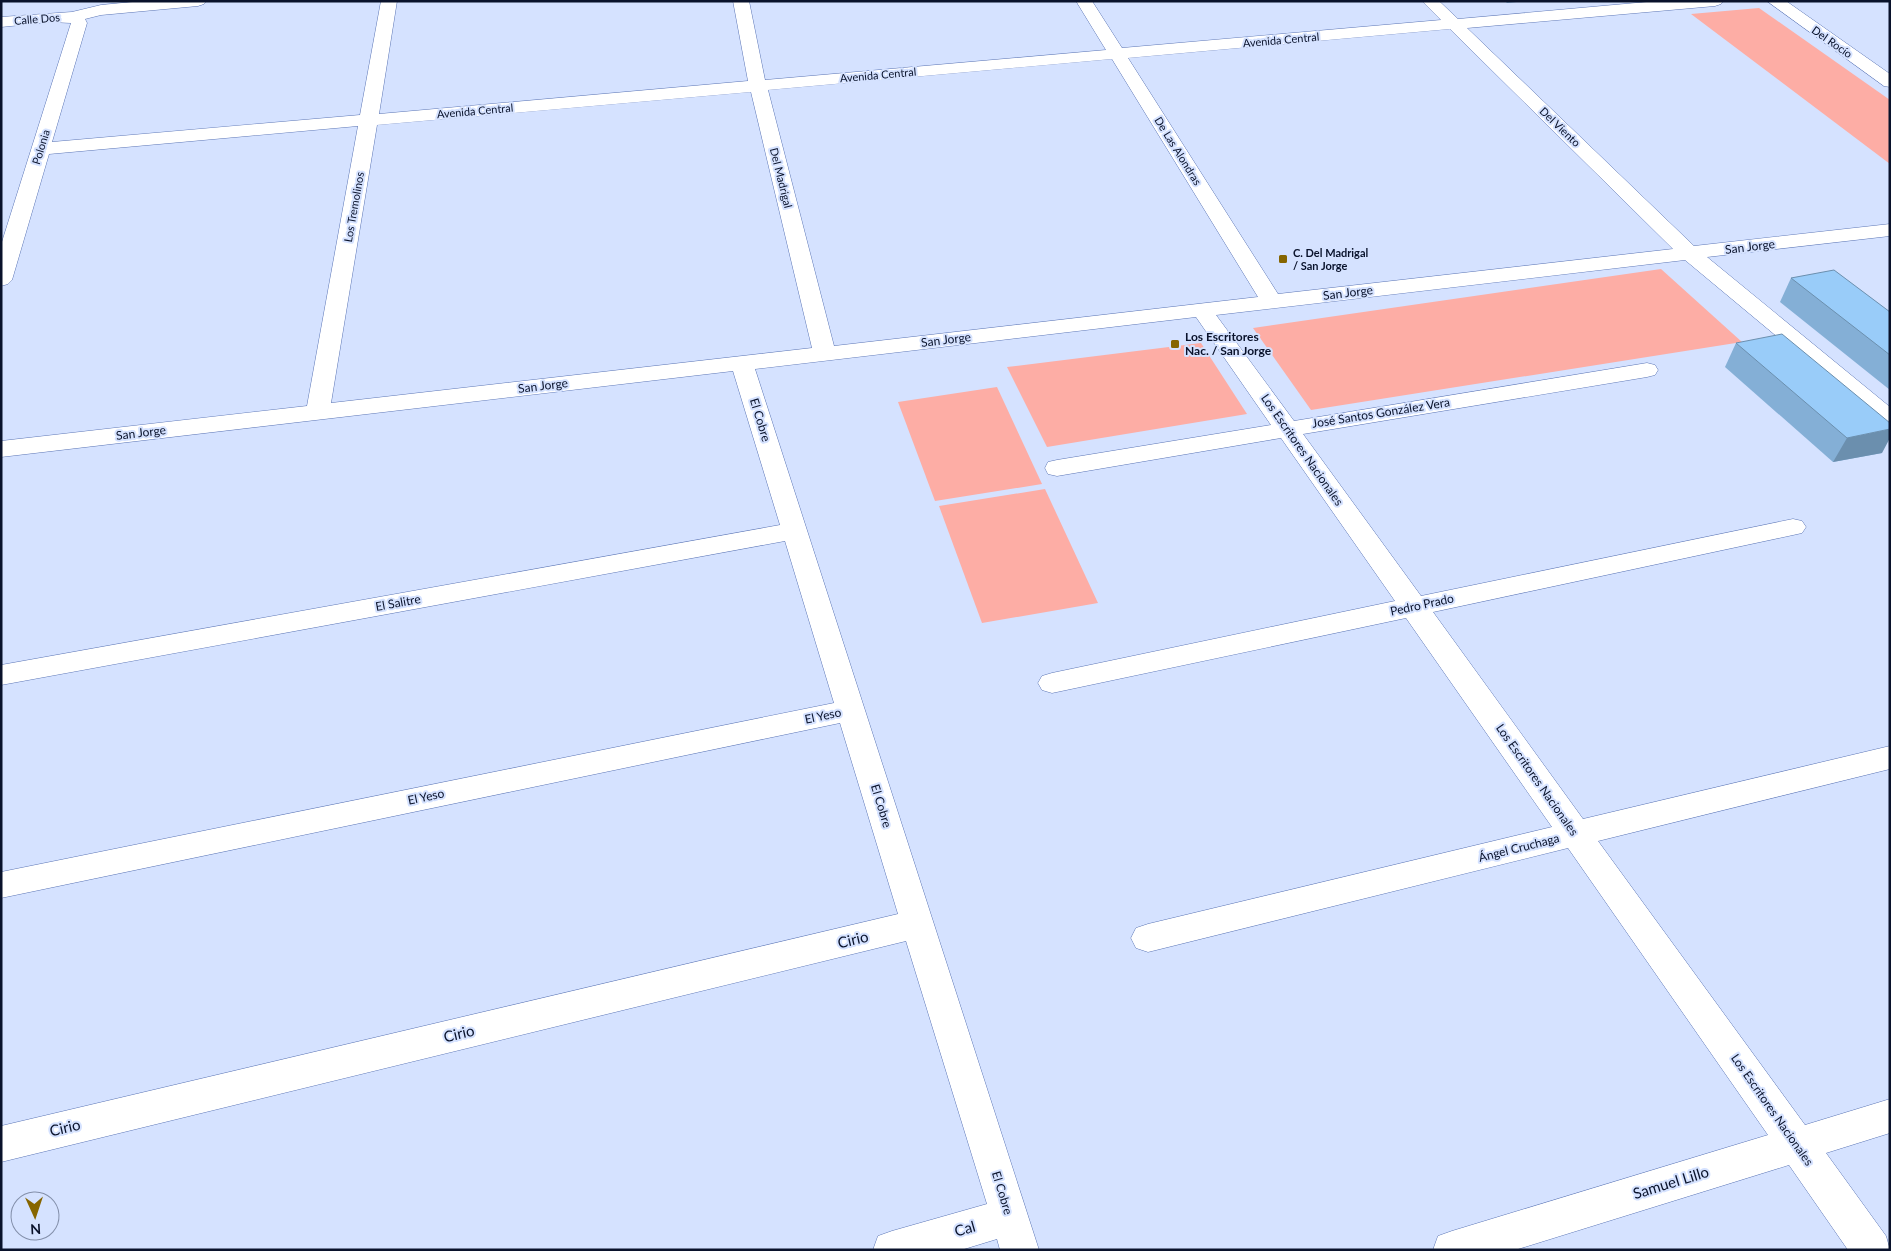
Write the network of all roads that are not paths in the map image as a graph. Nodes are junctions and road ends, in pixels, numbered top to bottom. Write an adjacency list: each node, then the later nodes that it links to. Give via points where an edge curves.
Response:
1 (198, 1): 8 (street, Calle Dos, via 101,10)
2 (389, 1): 14 (street, Los Tremolinos)
3 (741, 1): 13 (street, Del Madrigal)
4 (1084, 1): 11 (street, De Las Alondras)
5 (1430, 1): 10 (street, Del Viento)
6 (1715, 1): 10 (street, Avenida Central)
7 (1775, 1): 12 (street, Del Rocío)
8 (72, 17): 9 (street, Calle Dos); 15 (street, Polonia, via 79,23)
9 (1, 22)
10 (1455, 24): 11 (street, Avenida Central); 19 (street, Del Viento)
11 (1118, 54): 13 (street, Avenida Central); 21 (street, De Las Alondras)
12 (1890, 82)
13 (758, 86): 14 (street, Avenida Central); 23 (street, Del Madrigal)
14 (368, 120): 15 (street, Avenida Central); 26 (street, Los Tremolinos)
15 (41, 149): 16 (street, Polonia)
16 (25, 201): 17 (street); 20 (street, Polonia)
17 (1, 204)
18 (1890, 230): 19 (street, San Jorge)
19 (1690, 254): 21 (street, San Jorge); 27 (street, Del Viento)
20 (1, 280)
21 (1272, 302): 22 (street, San Jorge)
22 (1202, 310): 23 (street, San Jorge); 28 (street, Los Escritores Nacionales)
23 (825, 354): 24 (street, San Jorge)
24 (742, 363): 26 (street, San Jorge); 32 (street, El Cobre)
25 (1647, 370): 28 (street, José Santos González Vera)
26 (318, 413): 29 (street, San Jorge)
27 (1890, 419)
28 (1287, 428): 30 (street, José Santos González Vera); 33 (street, Los Escritores Nacionales)
29 (1, 450)
30 (1057, 468)
31 (1793, 527): 33 (street, Pedro Prado)
32 (795, 531): 34 (street, El Salitre); 36 (street, El Cobre)
33 (1413, 606): 35 (street, Pedro Prado); 38 (street, Los Escritores Nacionales)
34 (1, 675)
35 (1052, 683)
36 (851, 710): 39 (street, El Yeso); 40 (street, El Cobre)
37 (1890, 757): 38 (street, Ángel Cruchaga)
38 (1576, 834): 41 (street, Ángel Cruchaga); 44 (street, Los Escritores Nacionales)
39 (1, 885)
40 (917, 924): 43 (street, Cirio); 45 (street, El Cobre)
41 (1148, 938)
42 (1890, 1116): 44 (street, Samuel Lillo)
43 (1, 1144)
44 (1797, 1145): 47 (street, Samuel Lillo); 48 (street, Los Escritores Nacionales)
45 (1014, 1234): 46 (street, Cal)
46 (892, 1250)
47 (1452, 1250)
48 (1872, 1250)

